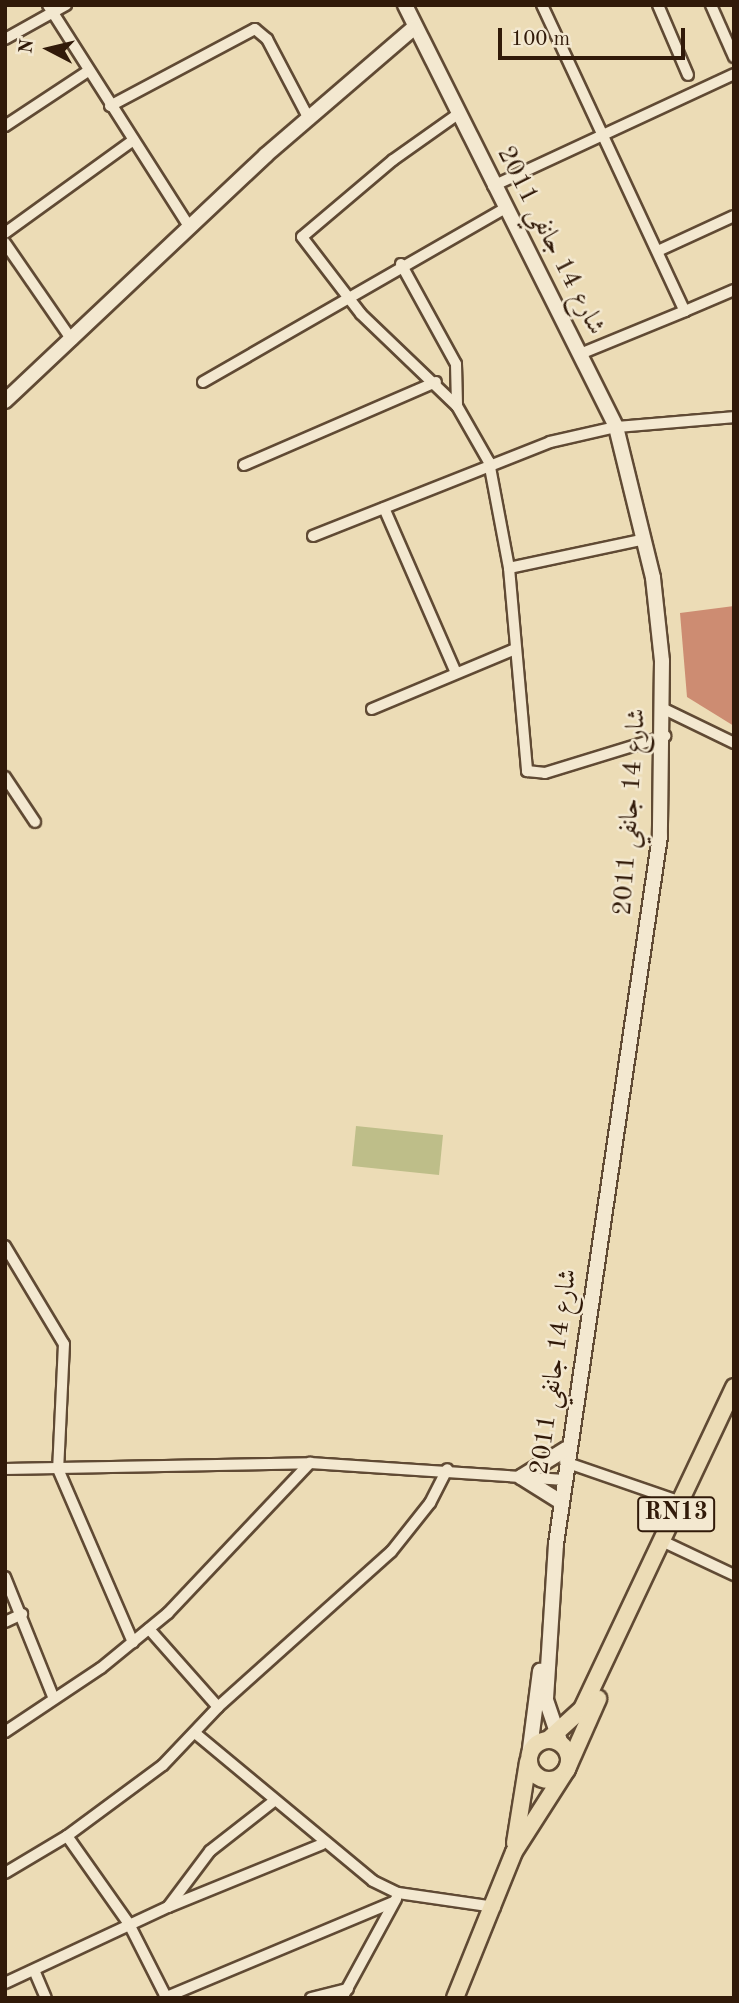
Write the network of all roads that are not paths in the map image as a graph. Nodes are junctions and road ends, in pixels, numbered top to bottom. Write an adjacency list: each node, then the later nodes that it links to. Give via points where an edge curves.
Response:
1 (66, 5): 6 (street)
2 (405, 5): 7 (main road, شارع 14 جانفي 2011)
3 (542, 5): 17 (street)
4 (658, 5): 12 (street)
5 (711, 5): 9 (street)
6 (50, 9): 8 (street); 10 (street)
7 (415, 27): 14 (main road, شارع 14 جانفي 2011); 15 (main road)
8 (5, 39)
9 (734, 57)
10 (88, 71): 13 (street); 16 (street)
11 (734, 74): 17 (street)
12 (688, 75)
13 (110, 106): 15 (street, via 255,29 267,39); 18 (street)
14 (458, 114): 19 (main road, شارع 14 جانفي 2011); 28 (street, via 303,234)
15 (308, 117): 22 (main road)
16 (5, 126)
17 (606, 136): 19 (street); 25 (street)
18 (132, 141): 22 (street); 23 (street)
19 (493, 186): 20 (main road, شارع 14 جانفي 2011)
20 (504, 209): 26 (street); 31 (main road, شارع 14 جانفي 2011)
21 (734, 216): 25 (street)
22 (189, 226): 30 (main road)
23 (5, 233)
24 (5, 243): 30 (street)
25 (660, 250): 29 (street)
26 (401, 264): 28 (street); 35 (street, via 456,363)
27 (734, 290): 29 (street)
28 (348, 299): 32 (street); 33 (street)
29 (685, 311): 31 (street)
30 (72, 340): 34 (main road)
31 (580, 354): 37 (main road, شارع 14 جانفي 2011)
32 (203, 382)
33 (436, 382): 35 (street); 39 (street)
34 (5, 401)
35 (457, 406): 38 (street)
36 (734, 417): 37 (street)
37 (616, 427): 38 (street); 42 (main road, شارع 14 جانفي 2011)
38 (489, 462): 40 (street); 43 (street)
39 (244, 465)
40 (384, 509): 41 (street); 45 (street)
41 (313, 536)
42 (645, 538): 43 (street); 47 (main road, شارع 14 جانفي 2011)
43 (509, 568): 44 (street)
44 (513, 650): 45 (street); 48 (street, via 527,771 545,773)
45 (456, 673): 46 (street)
46 (372, 709)
47 (664, 709): 48 (main road, شارع 14 جانفي 2011); 49 (street)
48 (665, 736): 54 (main road, شارع 14 جانفي 2011, via 650,920)
49 (734, 743)
50 (5, 777): 51 (street)
51 (35, 822)
52 (5, 1246): 57 (street, via 64,1345)
53 (734, 1387): 62 (main road, RN13)
54 (566, 1455): 59 (main road); 60 (main road, شارع 14 جانفي 2011); 62 (street)
55 (310, 1463): 57 (street); 58 (street); 69 (street, via 236,1547)
56 (5, 1469): 57 (street)
57 (58, 1469): 71 (street)
58 (447, 1469): 59 (street); 73 (street, via 430,1503 391,1552)
59 (521, 1477): 60 (street); 61 (main road)
60 (564, 1480): 61 (main road, شارع 14 جانفي 2011)
61 (561, 1502): 68 (main road, شارع 14 جانفي 2011)
62 (681, 1502): 63 (main road, RN13)
63 (662, 1541): 64 (street); 70 (main road, RN13)
64 (734, 1575)
65 (5, 1577): 66 (street)
66 (22, 1614): 67 (street); 72 (street)
67 (5, 1622)
68 (549, 1628): 76 (main road, شارع 14 جانفي 2011, via 546,1700); 77 (main road, شارع 14 جانفي 2011)
69 (149, 1629): 71 (street); 73 (street)
70 (618, 1641): 76 (main road, via 582,1709); 78 (main road, RN13)
71 (134, 1642): 72 (street)
72 (54, 1699): 74 (street)
73 (218, 1707): 75 (street)
74 (5, 1732)
75 (195, 1733): 79 (street); 80 (street, via 130,1792)
76 (556, 1740): 77 (main road, via 536,1744); 78 (main road, via 569,1755)
77 (529, 1756): 78 (main road, via 539,1778 558,1778); 82 (main road, شارع 14 جانفي 2011)
78 (567, 1769): 82 (main road, RN13)
79 (274, 1801): 81 (street); 85 (street, via 210,1851)
80 (67, 1836): 83 (street); 87 (street)
81 (323, 1844): 84 (street); 85 (street)
82 (514, 1852): 86 (main road, RN13)
83 (5, 1873)
84 (396, 1898): 86 (street); 90 (street); 92 (street)
85 (167, 1907): 87 (street)
86 (495, 1907): 94 (main road, RN13)
87 (129, 1924): 88 (street); 92 (street)
88 (34, 1970): 89 (street); 91 (street)
89 (5, 1983)
90 (345, 1993): 93 (street)
91 (47, 1998)
92 (165, 1998)
93 (311, 1998)
94 (455, 1998)

